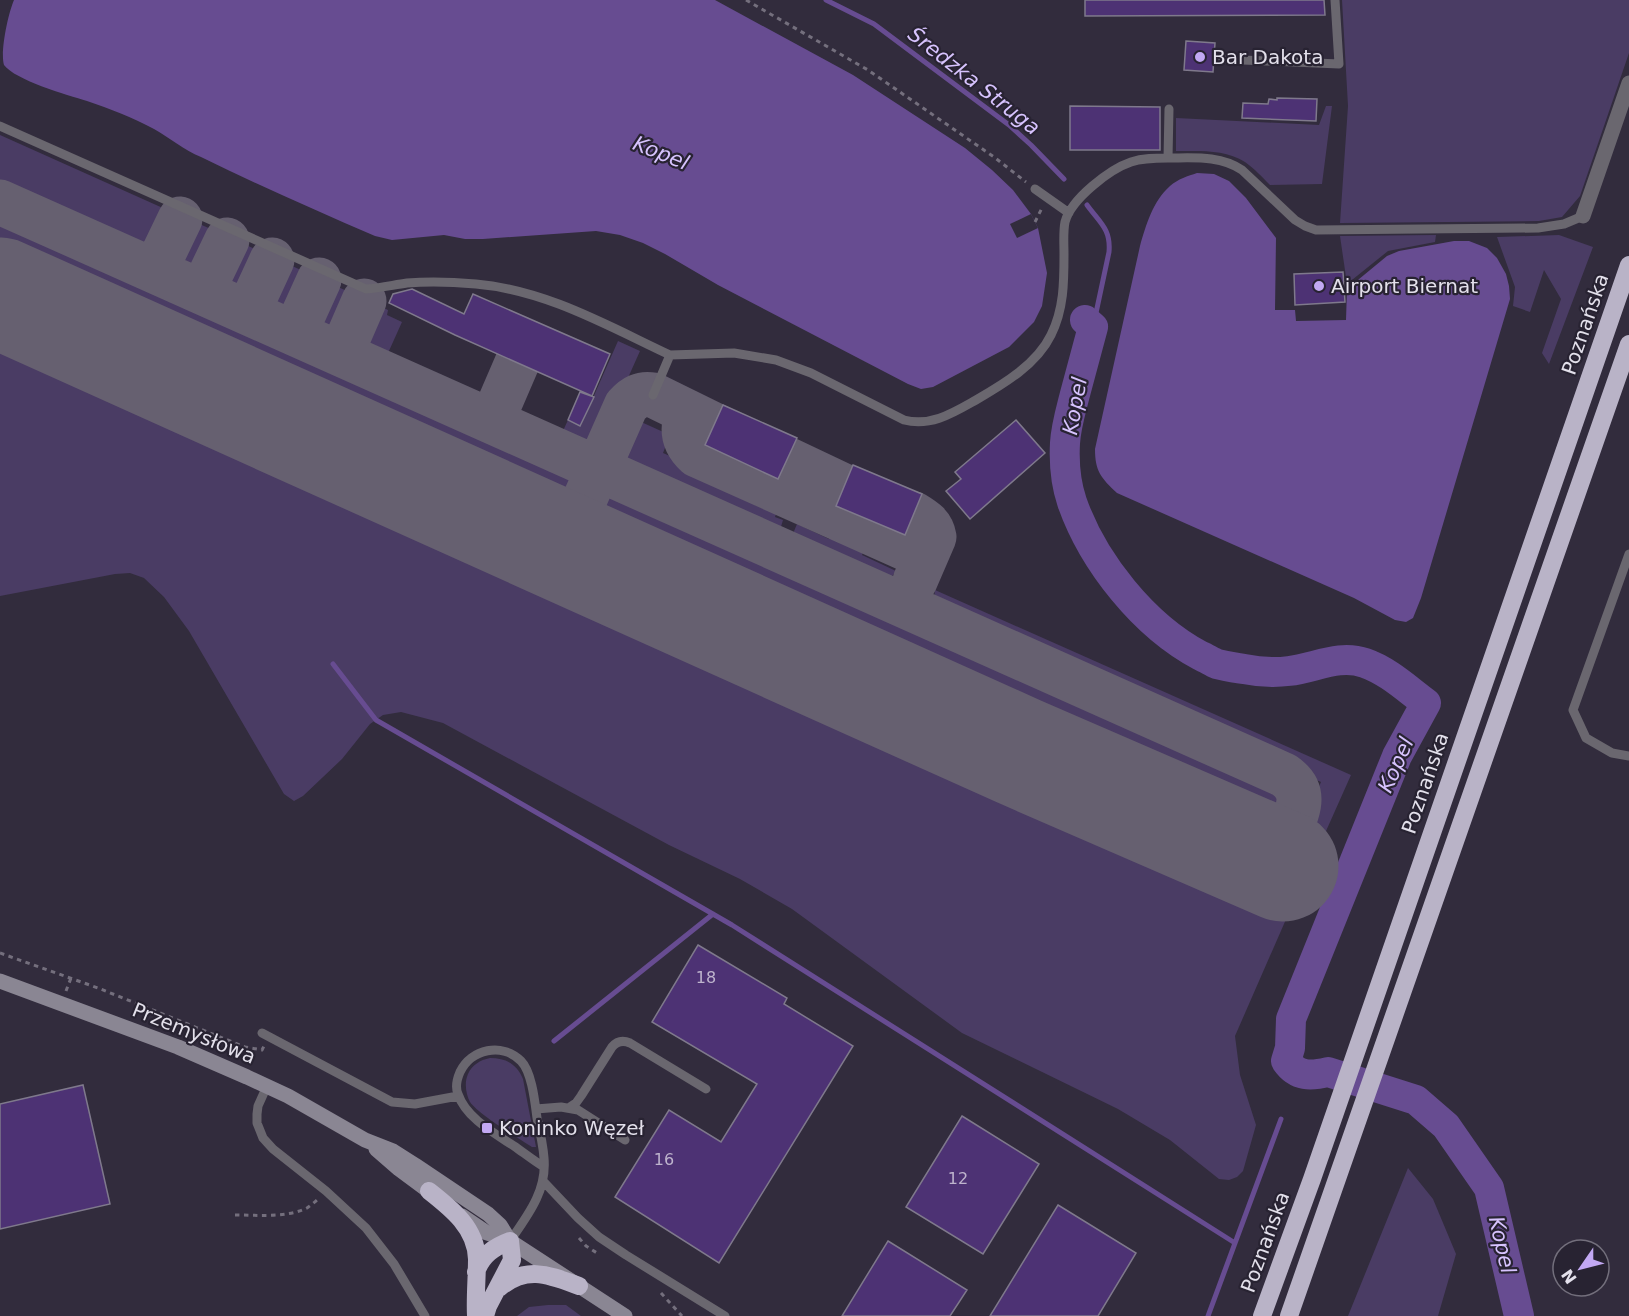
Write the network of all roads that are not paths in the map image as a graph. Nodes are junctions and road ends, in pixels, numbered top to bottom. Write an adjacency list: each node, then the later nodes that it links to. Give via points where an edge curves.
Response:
1 (1335, 0): 2 (lane, via 1339,64)
2 (1220, 59)
3 (1629, 82): 9 (street)
4 (1169, 109): 6 (lane)
5 (0, 126): 12 (lane, via 366,289 408,283 496,287 556,302)
6 (1168, 158): 8 (lane, via 1139,160 1118,168 1097,183); 9 (lane, via 1232,164 1295,220 1316,230 1538,228 1564,225)
7 (1035, 189): 8 (lane)
8 (1069, 213): 12 (lane, via 1064,232 1063,296 1050,337 1033,360 1009,379 939,418 914,423 903,420 811,373 776,360 734,353)
9 (1583, 216)
10 (1629, 265): 37 (highway, Poznańska)
11 (1629, 344): 38 (highway)
12 (669, 355): 13 (lane)
13 (653, 395)
14 (1629, 554): 15 (lane, via 1573,710 1586,738 1612,753)
15 (1629, 756)
16 (0, 981): 18 (street, Przemysłowa, via 178,1047)
17 (266, 1035): 20 (lane, via 392,1102 415,1104)
18 (267, 1086): 23 (street, Przemysłowa); 32 (lane, via 257,1114 263,1138 326,1191 380,1245)
19 (706, 1089): 21 (lane, via 630,1043 619,1041)
20 (459, 1096): 22 (lane, via 457,1083 465,1064 476,1054 498,1051 522,1062); 25 (lane, via 474,1117)
21 (570, 1107): 22 (lane); 24 (lane)
22 (536, 1109): 25 (lane)
23 (365, 1140): 27 (street, Przemysłowa); 28 (street, Przemysłowa, via 393,1151 488,1214)
24 (625, 1140)
25 (544, 1167): 26 (lane)
26 (543, 1181): 28 (lane, via 535,1204); 36 (lane, via 605,1241)
27 (429, 1191): 28 (street, Przemysłowa, via 479,1229); 29 (highway, via 466,1228 475,1246)
28 (510, 1241): 29 (highway, via 484,1256); 30 (street, Przemysłowa); 31 (highway, via 512,1260)
29 (476, 1274): 33 (highway)
30 (579, 1286): 31 (highway, via 547,1275 530,1274 512,1279); 35 (street, Przemysłowa)
31 (496, 1292): 34 (highway)
32 (425, 1316)
33 (476, 1316)
34 (485, 1316)
35 (625, 1316)
36 (725, 1316)
37 (1262, 1316)
38 (1289, 1316)

